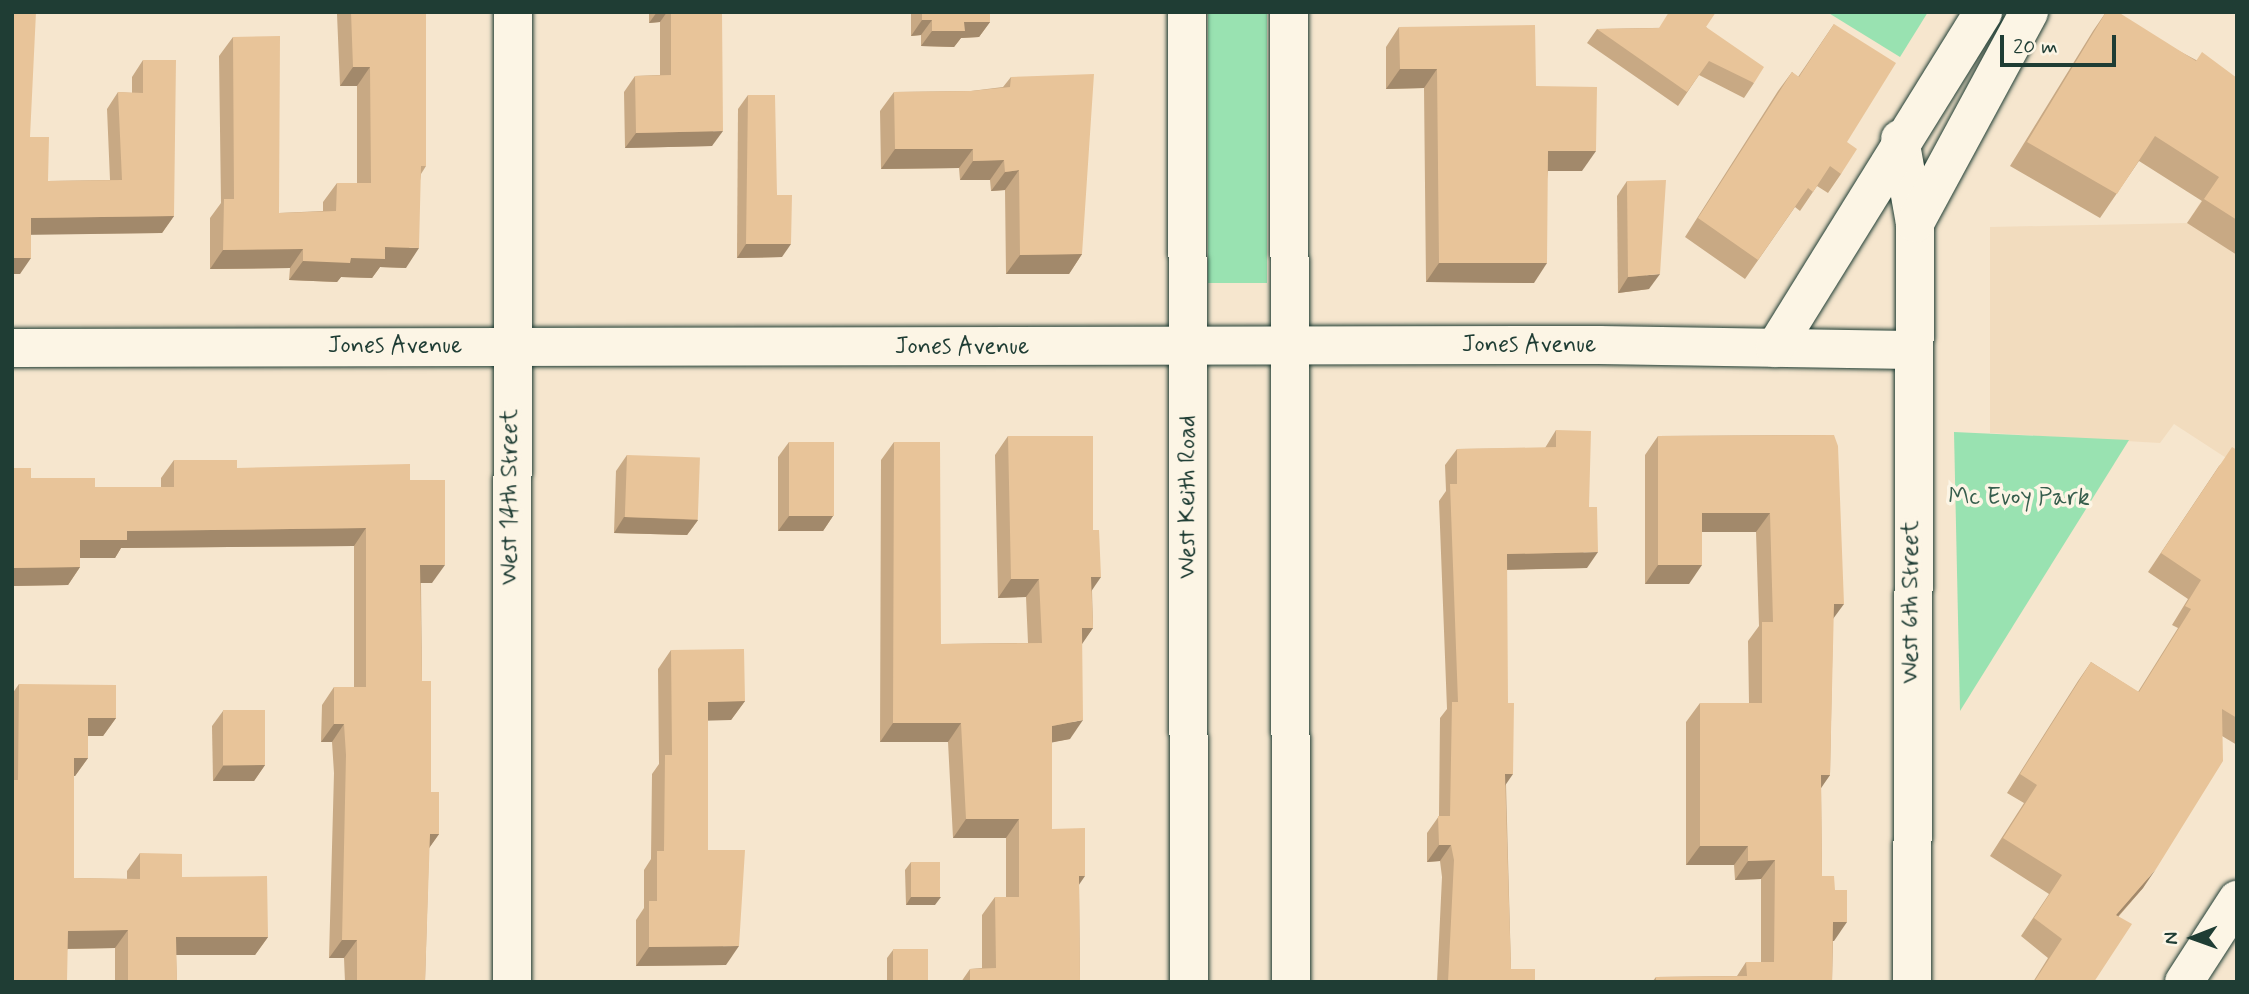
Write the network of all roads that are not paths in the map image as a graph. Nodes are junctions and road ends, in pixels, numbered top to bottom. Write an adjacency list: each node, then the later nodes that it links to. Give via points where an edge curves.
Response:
1 (513, 12): 8 (street, West 14th Street)
2 (1187, 12): 9 (street, West Keith Road)
3 (1289, 12): 10 (street)
4 (1983, 12): 6 (street)
5 (2029, 12): 7 (street, West 6th Street)
6 (1900, 139): 7 (street, West 6th Street); 12 (street)
7 (1915, 223): 13 (street, West 6th Street)
8 (509, 346): 9 (street, Jones Avenue); 11 (street, Jones Avenue); 15 (street, West 14th Street)
9 (1187, 347): 10 (street, Jones Avenue); 16 (street, West Keith Road)
10 (1291, 347): 12 (street, Jones Avenue); 17 (street)
11 (12, 348)
12 (1774, 348): 13 (street, Jones Avenue)
13 (1911, 350): 18 (street, West 6th Street)
14 (2237, 900): 19 (street)
15 (512, 982)
16 (1189, 982)
17 (1291, 982)
18 (1912, 982)
19 (2184, 982)

